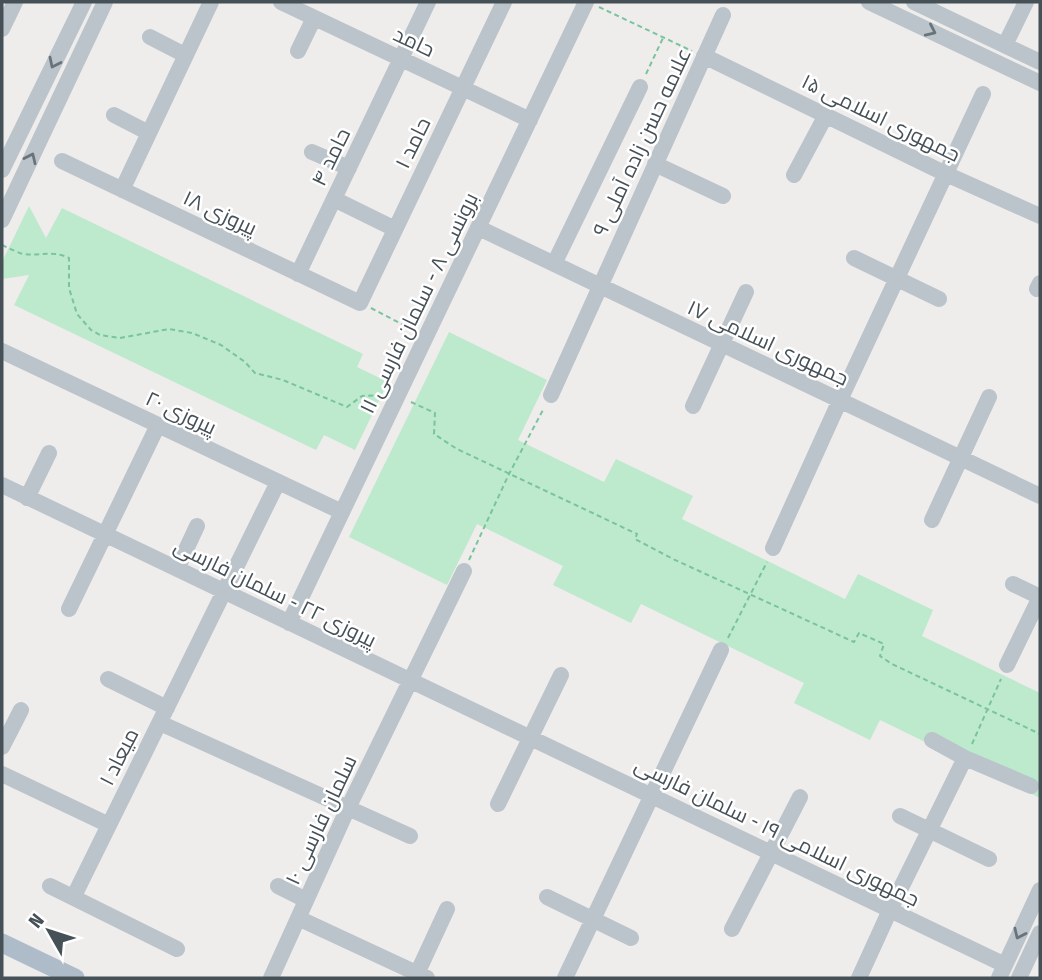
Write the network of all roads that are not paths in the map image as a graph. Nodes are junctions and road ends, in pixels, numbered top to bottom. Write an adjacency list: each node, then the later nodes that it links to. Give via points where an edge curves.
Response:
1 (15, 2): 14 (street)
2 (83, 2): 34 (street, one-way to 34)
3 (105, 2): 41 (street, one-way to 3)
4 (211, 2): 18 (street)
5 (281, 2): 13 (street, حامد)
6 (428, 2): 20 (street, حامد ۴)
7 (504, 2): 24 (street, حامد ۱)
8 (587, 2): 28 (street, برونسی ۸ - سلمان فارسی ۱۱)
9 (869, 2): 22 (street, one-way to 22)
10 (914, 2): 16 (street)
11 (1026, 2): 16 (street)
12 (723, 15): 19 (street, علامه حسن زاده آملی ۹)
13 (314, 18): 17 (street); 20 (street, حامد)
14 (2, 29)
15 (150, 37): 18 (street)
16 (1004, 45): 21 (street)
17 (298, 51)
18 (185, 55): 29 (street)
19 (704, 56): 26 (street, جمهوری اسلامی ۱۵); 32 (street, علامه حسن زاده آملی ۹)
20 (401, 59): 24 (street, حامد); 33 (street, حامد ۴)
21 (1040, 62)
22 (1040, 83)
23 (640, 87): 45 (street)
24 (463, 88): 28 (street, حامد); 43 (street, حامد ۱)
25 (983, 94): 35 (street)
26 (826, 115): 35 (street, جمهوری اسلامی ۱۵); 36 (street)
27 (114, 116): 29 (street)
28 (530, 120): 42 (street, برونسی ۸ - سلمان فارسی ۱۱)
29 (149, 133): 37 (street)
30 (312, 152): 33 (street)
31 (62, 161): 37 (street, پیروزی ۱۸)
32 (655, 164): 38 (street); 48 (street, علامه حسن زاده آملی ۹)
33 (349, 168): 39 (street, حامد ۴)
34 (2, 170)
35 (946, 174): 40 (street, جمهوری اسلامی ۱۵); 47 (street)
36 (794, 175)
37 (122, 190): 46 (street, پیروزی ۱۸)
38 (723, 196)
39 (334, 199): 43 (street); 46 (street, حامد ۴)
40 (1040, 216)
41 (2, 220)
42 (478, 228): 45 (street, جمهوری اسلامی ۱۷); 65 (street, برونسی ۸ - سلمان فارسی ۱۱)
43 (395, 229): 51 (street, حامد ۱)
44 (854, 258): 47 (street)
45 (554, 264): 48 (street, جمهوری اسلامی ۱۷)
46 (298, 274): 51 (street, پیروزی ۱۸)
47 (897, 278): 50 (street); 56 (street)
48 (600, 286): 52 (street, جمهوری اسلامی ۱۷); 54 (street, علامه حسن زاده آملی ۹)
49 (746, 292): 52 (street)
50 (939, 299)
51 (360, 303)
52 (721, 344): 56 (street, جمهوری اسلامی ۱۷); 57 (street)
53 (2, 351): 58 (street, پیروزی ۲۰)
54 (551, 395)
55 (989, 397): 60 (street)
56 (840, 400): 60 (street, جمهوری اسلامی ۱۷); 69 (street)
57 (694, 406)
58 (158, 425): 61 (street, پیروزی ۲۰); 68 (street)
59 (49, 453): 64 (street)
60 (961, 458): 63 (street, جمهوری اسلامی ۱۷); 66 (street)
61 (278, 482): 65 (street, پیروزی ۲۰); 73 (street, میعاد ۱)
62 (2, 485): 64 (street, پیروزی ۲۲ - سلمان فارسی)
63 (1040, 496)
64 (27, 498): 68 (street, پیروزی ۲۲ - سلمان فارسی)
65 (342, 512): 76 (street, برونسی ۸ - سلمان فارسی ۱۱)
66 (932, 520)
67 (197, 526): 70 (street)
68 (104, 534): 70 (street, پیروزی ۲۲ - سلمان فارسی); 75 (street)
69 (773, 548)
70 (177, 569): 73 (street, پیروزی ۲۲ - سلمان فارسی)
71 (464, 570): 81 (street, سلمان فارسی ۱۰)
72 (1013, 584): 74 (street)
73 (224, 592): 76 (street, پیروزی ۲۲ - سلمان فارسی); 82 (street, میعاد ۱)
74 (1040, 597): 78 (street)
75 (69, 609)
76 (289, 623): 81 (street, پیروزی ۲۲ - سلمان فارسی)
77 (721, 650): 91 (street)
78 (1007, 665)
79 (561, 675): 85 (street)
80 (108, 679): 82 (street)
81 (411, 681): 85 (street, پیروزی ۲۲ - سلمان فارسی); 94 (street, سلمان فارسی ۱۰)
82 (167, 708): 84 (street, میعاد ۱)
83 (21, 710): 87 (street)
84 (160, 723): 94 (street); 96 (street, میعاد ۱)
85 (531, 738): 91 (street, جمهوری اسلامی ۱۹ - سلمان فارسی); 93 (street)
86 (932, 740): 88 (street)
87 (2, 747)
88 (965, 758): 90 (street); 97 (street)
89 (2, 774): 96 (street)
90 (1031, 786)
91 (652, 796): 99 (street, جمهوری اسلامی ۱۹ - سلمان فارسی); 110 (street)
92 (800, 797): 99 (street)
93 (498, 804)
94 (348, 808): 98 (street); 106 (street, سلمان فارسی ۱۰)
95 (900, 816): 97 (street)
96 (109, 825): 104 (street, میعاد ۱)
97 (929, 831): 100 (street); 108 (street)
98 (411, 836)
99 (771, 853): 108 (street, جمهوری اسلامی ۱۹ - سلمان فارسی); 111 (street)
100 (989, 859)
101 (50, 886): 104 (street)
102 (278, 886): 106 (street)
103 (1040, 890): 116 (street, one-way to 116)
104 (74, 897): 115 (street)
105 (547, 897): 110 (street)
106 (306, 900): 109 (street, سلمان فارسی ۱۰)
107 (447, 909): 117 (street)
108 (890, 910): 116 (street, جمهوری اسلامی ۱۹ - سلمان فارسی); 121 (street)
109 (298, 918): 117 (street); 119 (street, سلمان فارسی ۱۰)
110 (594, 918): 113 (street); 120 (street)
111 (732, 929)
112 (1040, 933): 122 (street)
113 (631, 937)
114 (2, 943): 118 (main road)
115 (177, 949)
116 (1002, 972)
117 (420, 977)
118 (75, 978)
119 (271, 978)
120 (565, 978)
121 (859, 978)
122 (1019, 978)

